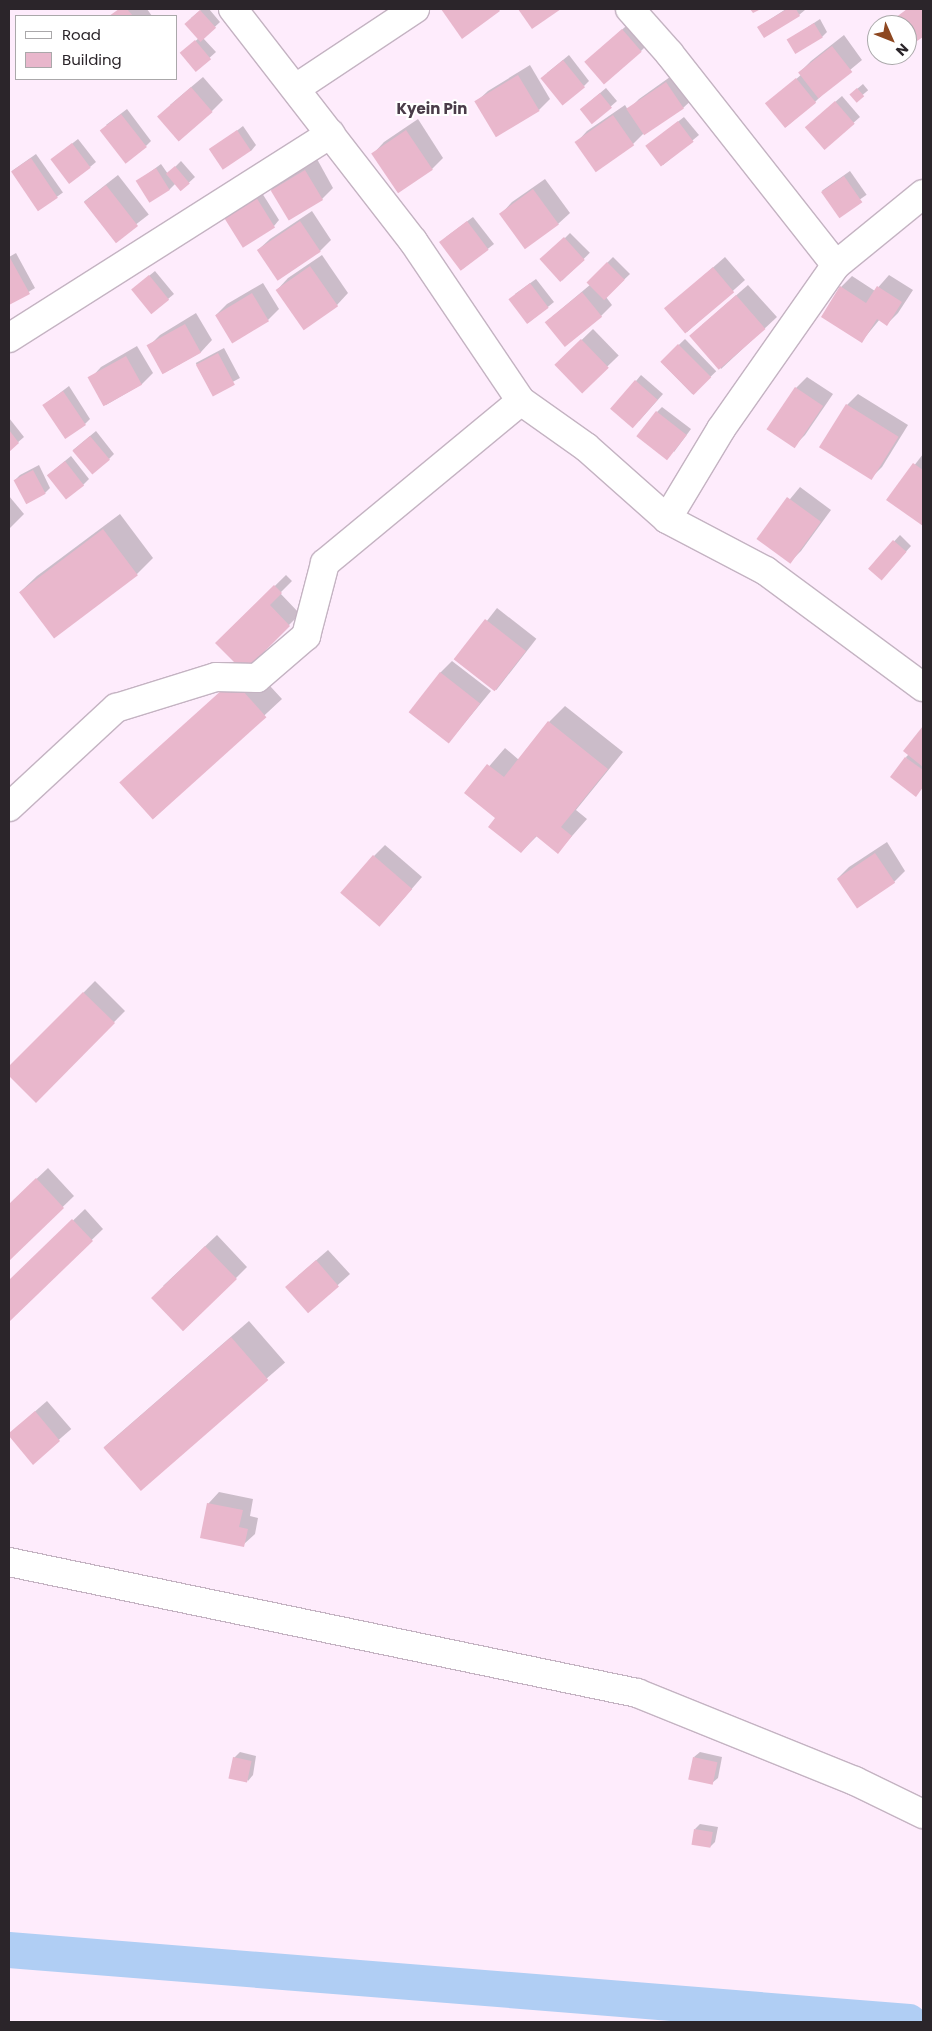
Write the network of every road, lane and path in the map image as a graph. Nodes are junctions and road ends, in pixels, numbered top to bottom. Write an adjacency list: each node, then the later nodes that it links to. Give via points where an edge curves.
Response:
1 (233, 9): 4 (street)
2 (415, 9): 4 (street)
3 (630, 9): 7 (street, via 669,53)
4 (296, 88): 5 (street)
5 (331, 134): 8 (street); 9 (street, via 413,240)
6 (923, 194): 7 (street)
7 (836, 265): 10 (street, via 721,429)
8 (9, 338)
9 (521, 401): 10 (street, via 586,447); 12 (street, via 325,563 306,636 257,678 216,677 116,708)
10 (667, 519): 11 (street, via 766,571)
11 (923, 687)
12 (9, 807)
13 (9, 1562): 14 (street, via 637,1693 855,1781)
14 (923, 1814)

